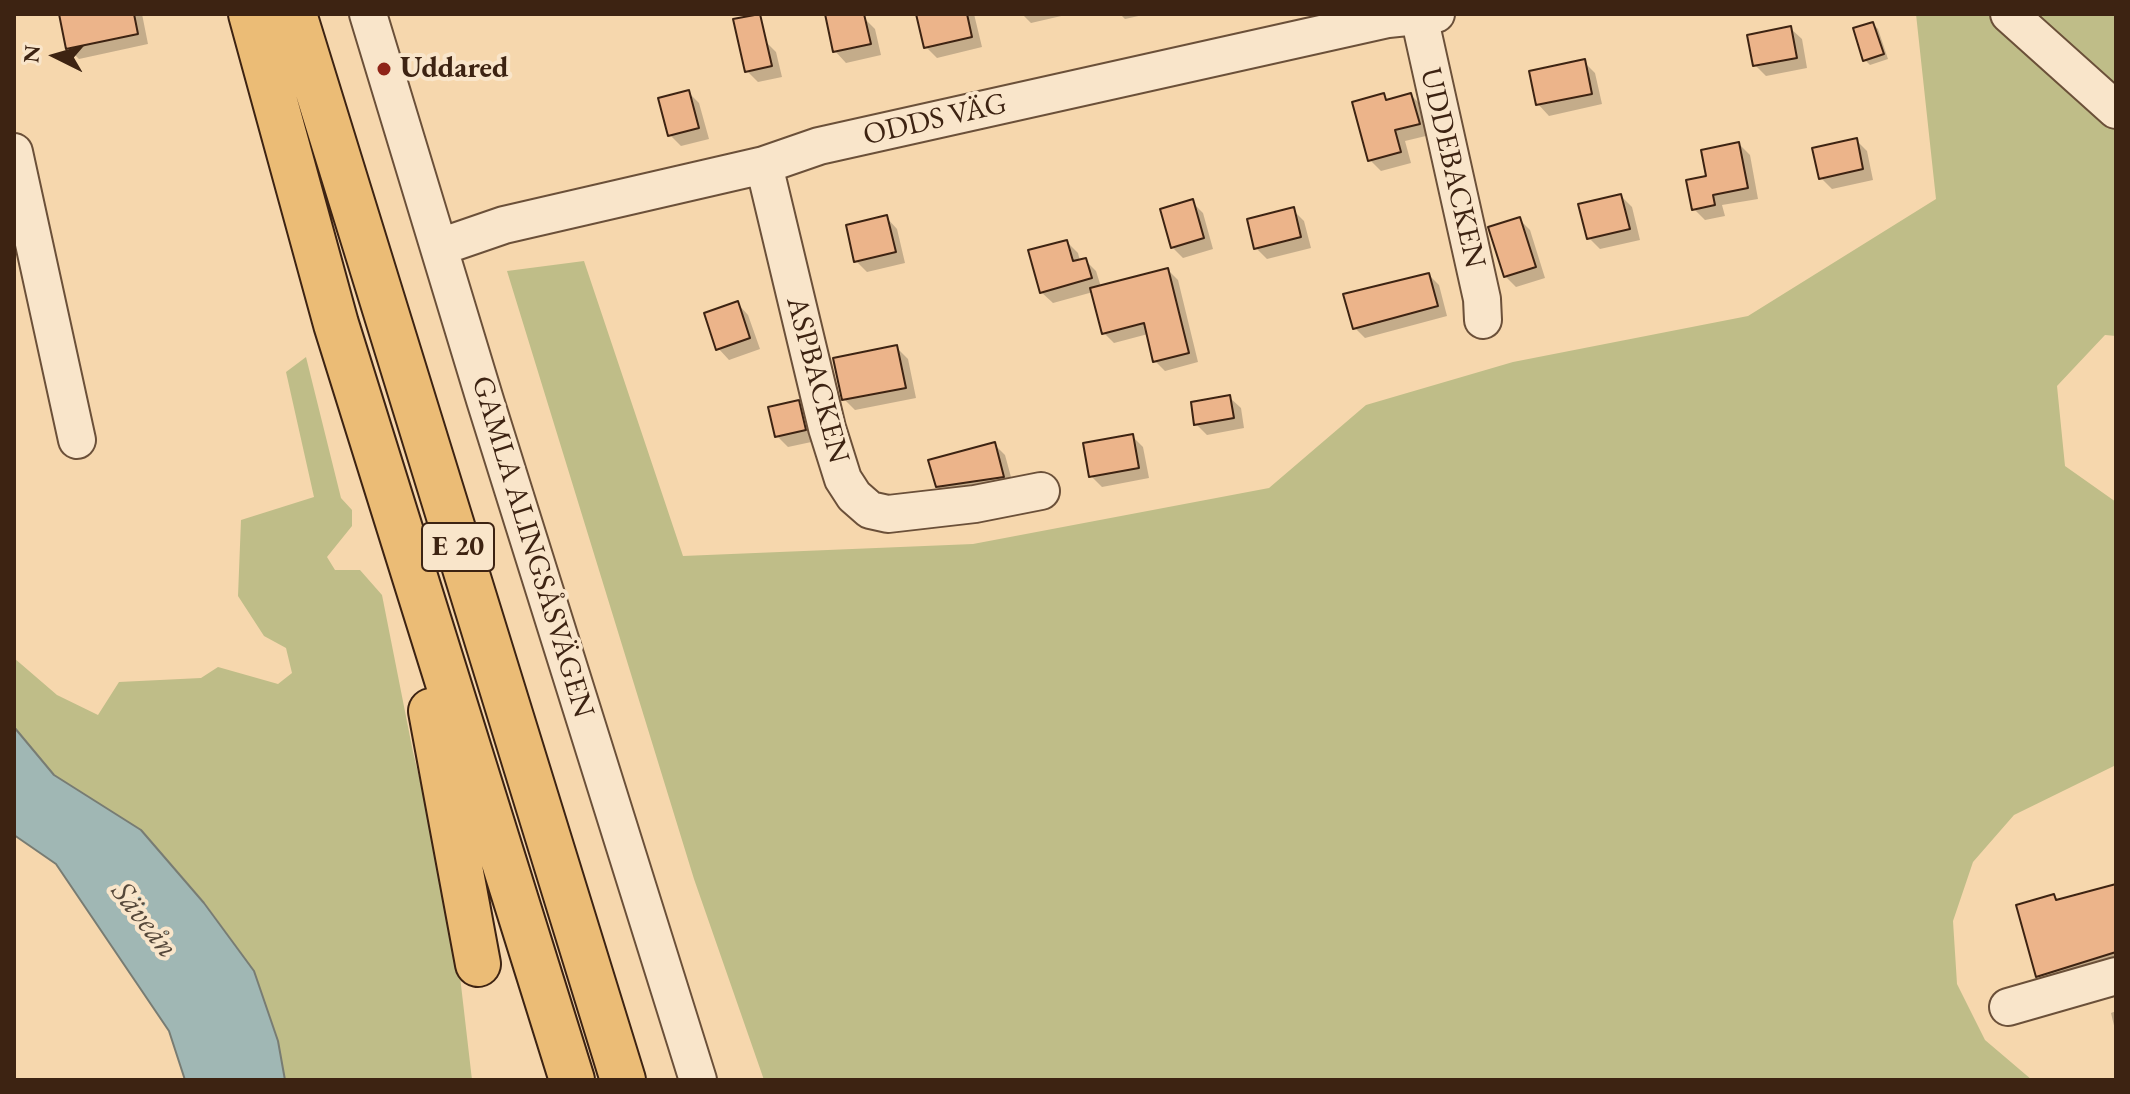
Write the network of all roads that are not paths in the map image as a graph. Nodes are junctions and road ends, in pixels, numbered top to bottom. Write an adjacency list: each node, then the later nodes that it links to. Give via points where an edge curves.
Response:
1 (251, 14): 11 (highway, E 20)
2 (294, 14): 18 (highway, E 20)
3 (368, 14): 9 (street, GAMLA ALINGSÅSVÄGEN)
4 (2009, 14): 6 (street)
5 (1427, 15): 8 (street, ODDS VÄG, via 1388,19 819,146); 10 (street, UDDEBACKEN)
6 (2116, 110)
7 (14, 152): 12 (street)
8 (764, 165): 9 (street, ODDS VÄG, via 504,225); 13 (street, ASPBACKEN, via 827,428 854,496 870,510 888,514)
9 (440, 247): 19 (street, GAMLA ALINGSÅSVÄGEN)
10 (1483, 320)
11 (336, 324): 14 (highway, via 421,664); 17 (highway, E 20)
12 (77, 440)
13 (1041, 491)
14 (478, 964)
15 (2116, 976): 16 (street)
16 (2008, 1007)
17 (572, 1080)
18 (623, 1080)
19 (698, 1080)

